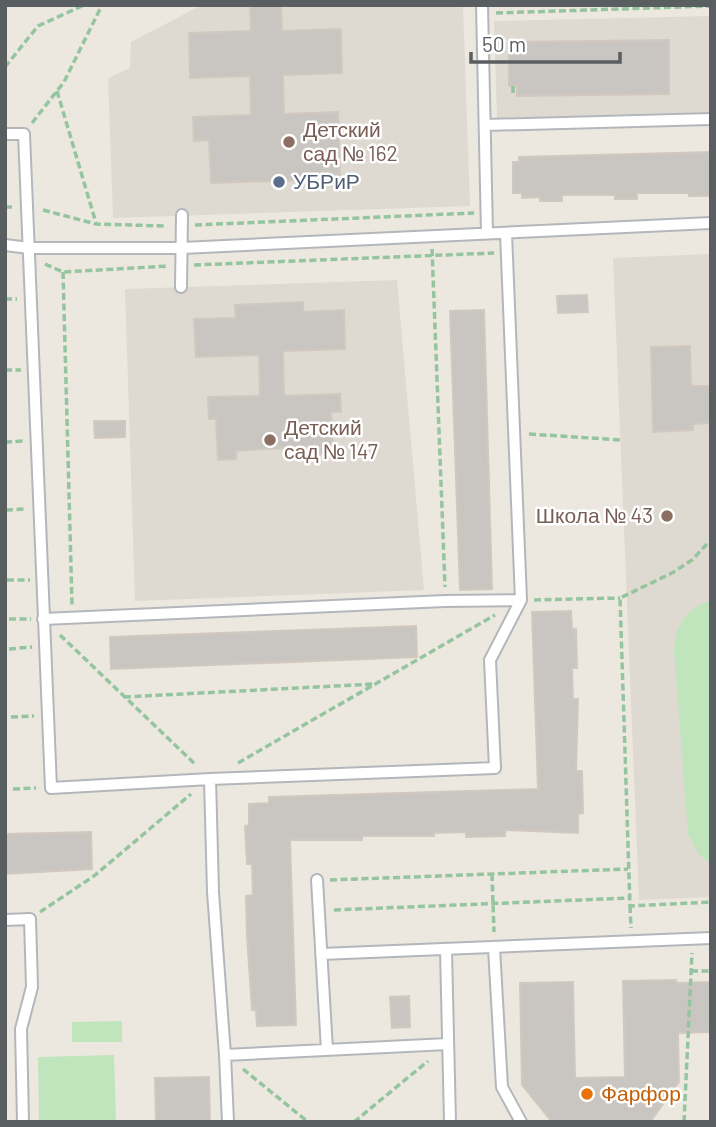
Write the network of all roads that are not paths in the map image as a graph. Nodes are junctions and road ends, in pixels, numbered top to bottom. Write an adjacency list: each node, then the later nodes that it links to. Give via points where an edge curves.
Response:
1 (482, 9): 3 (lane)
2 (711, 119): 3 (lane)
3 (485, 125): 7 (lane)
4 (5, 134): 11 (lane, via 24,134)
5 (182, 221): 10 (lane)
6 (711, 223): 8 (lane)
7 (487, 233): 8 (lane); 10 (lane)
8 (506, 233): 13 (lane)
9 (5, 244): 11 (lane)
10 (182, 248): 11 (lane); 12 (lane)
11 (29, 252): 14 (lane)
12 (181, 287)
13 (522, 600): 14 (lane); 15 (lane, via 490,660 495,768)
14 (43, 618): 15 (lane, via 51,788)
15 (210, 779): 24 (lane)
16 (317, 880): 21 (lane)
17 (5, 920): 25 (lane, via 30,919 32,986 22,1029)
18 (711, 938): 19 (lane)
19 (495, 948): 20 (lane); 28 (lane, via 502,1087)
20 (446, 950): 21 (lane); 22 (lane)
21 (321, 954): 23 (lane)
22 (448, 1044): 23 (lane); 27 (lane)
23 (327, 1050): 24 (lane)
24 (225, 1055): 26 (lane)
25 (23, 1122)
26 (228, 1122)
27 (450, 1122)
28 (521, 1122)

